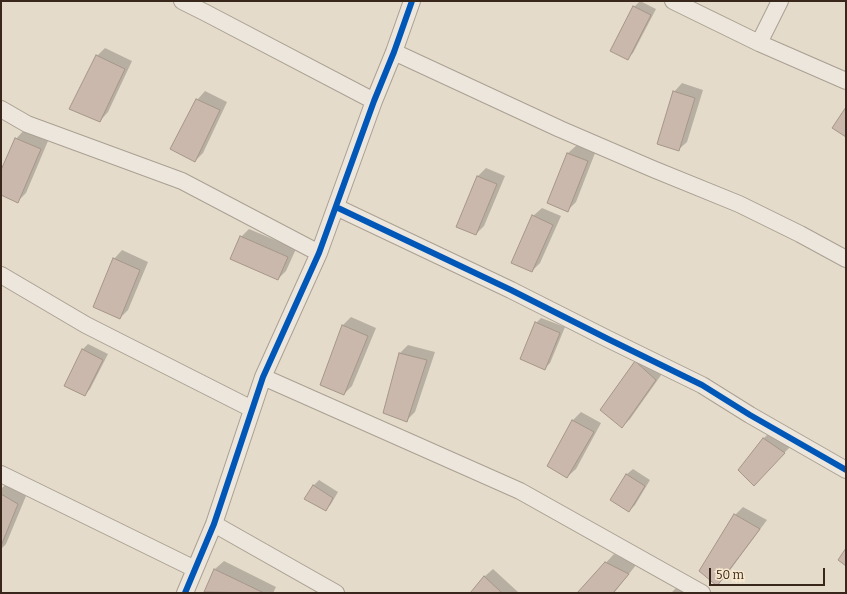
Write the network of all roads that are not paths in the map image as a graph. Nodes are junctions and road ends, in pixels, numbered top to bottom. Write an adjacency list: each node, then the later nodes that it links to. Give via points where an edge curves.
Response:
1 (182, 1): 5 (street)
2 (412, 1): 7 (street)
3 (672, 1): 6 (street)
4 (780, 1): 6 (street)
5 (209, 7): 9 (street)
6 (759, 43): 8 (street)
7 (394, 52): 9 (street); 13 (street, via 568,132 739,204)
8 (846, 81)
9 (374, 101): 11 (street)
10 (1, 108): 12 (street, via 27,124 182,181)
11 (336, 206): 12 (street); 17 (street, via 702,385)
12 (320, 253): 15 (street)
13 (846, 259)
14 (1, 275): 16 (street, via 86,325)
15 (263, 377): 16 (street); 23 (street, via 520,491)
16 (252, 410): 19 (street)
17 (846, 470)
18 (1, 474): 20 (street)
19 (214, 524): 20 (street); 22 (street)
20 (195, 569): 21 (street)
21 (185, 593)
22 (336, 593)
23 (702, 593)

